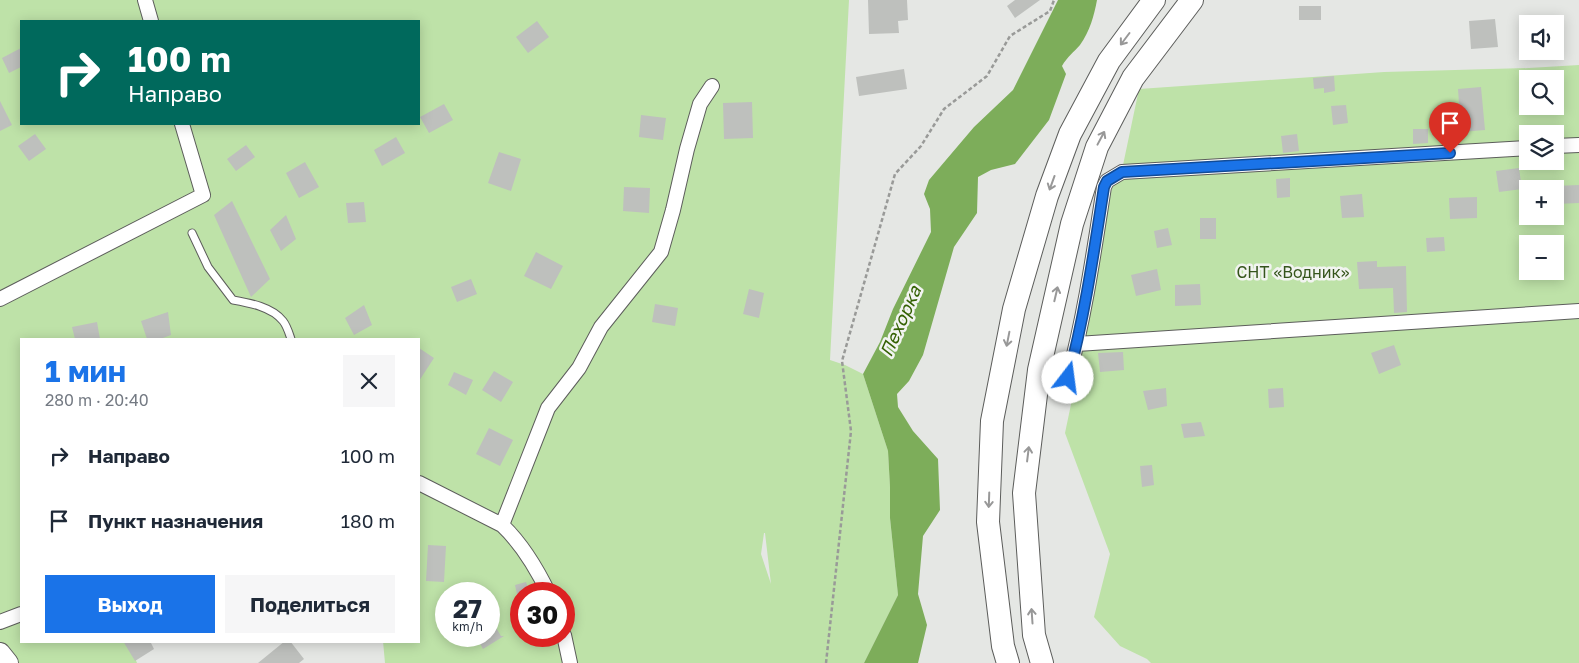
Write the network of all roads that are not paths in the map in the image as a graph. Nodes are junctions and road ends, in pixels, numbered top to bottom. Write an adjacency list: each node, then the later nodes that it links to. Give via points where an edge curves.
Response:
1 (145, 0): 4 (street)
2 (1154, 0): 25 (main road, one-way to 25, via 1109,61 1070,134 1047,196 1014,309 992,421 988,522 1003,646)
3 (1192, 0): 26 (main road, one-way to 3, via 1034,635 1024,493 1039,370 1067,244 1097,147 1133,78)
4 (151, 20)
5 (712, 86): 17 (street, via 700,104 661,252 601,327 578,368 548,408)
6 (182, 125): 11 (street, via 203,195)
7 (1579, 145): 8 (street)
8 (1564, 146)
9 (1519, 149): 14 (street, via 1122,172 1107,181 1104,187)
10 (192, 233): 13 (lane, via 208,267 233,300 254,303 276,314 284,321)
11 (0, 299)
12 (1579, 311): 14 (street)
13 (291, 338)
14 (1077, 344): 15 (street)
15 (1068, 378)
16 (420, 484): 17 (street)
17 (502, 525): 18 (street, via 536,566)
18 (544, 582)
19 (20, 614): 20 (street)
20 (0, 622)
21 (567, 647): 24 (street)
22 (0, 653): 23 (main road)
23 (8, 663)
24 (570, 663)
25 (1008, 663)
26 (1042, 663)

